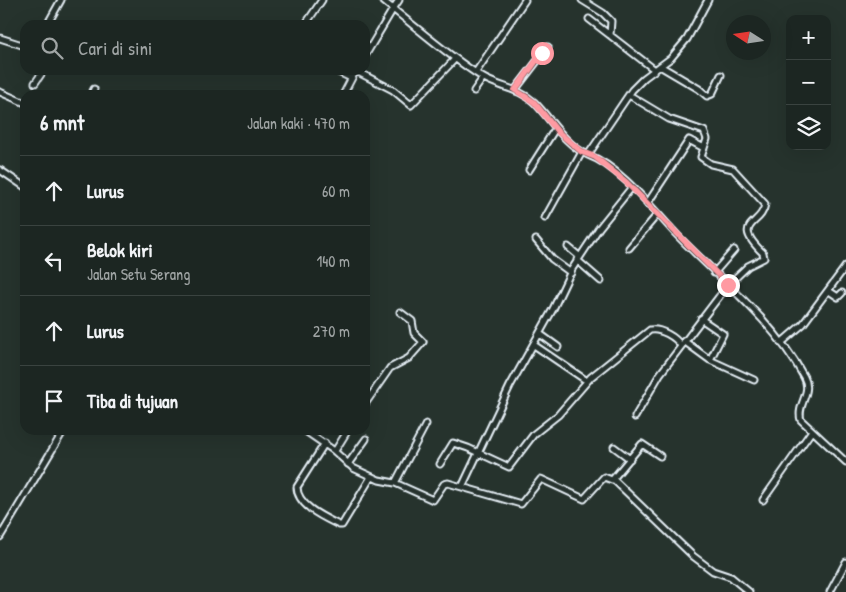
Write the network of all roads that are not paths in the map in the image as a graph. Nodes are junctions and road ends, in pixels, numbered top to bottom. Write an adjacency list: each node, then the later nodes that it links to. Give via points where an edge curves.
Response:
1 (61, 0): 10 (street)
2 (322, 0): 11 (street)
3 (382, 0): 8 (street)
4 (399, 0): 8 (street)
5 (525, 0): 20 (street)
6 (582, 0): 12 (street, via 611,21)
7 (708, 0): 18 (street, via 687,39 672,58)
8 (393, 9): 16 (street); 17 (street)
9 (589, 19): 12 (street)
10 (49, 20)
11 (308, 20)
12 (610, 35): 19 (street)
13 (0, 38): 14 (street)
14 (20, 44)
15 (548, 47): 28 (street)
16 (370, 48)
17 (455, 58): 20 (street); 23 (street, via 411,105 392,90)
18 (660, 66): 19 (street); 24 (street, via 707,96 712,94)
19 (655, 70): 31 (street)
20 (476, 72): 25 (street)
21 (40, 75): 26 (street)
22 (353, 75): 27 (street)
23 (356, 75)
24 (721, 76)
25 (483, 78): 28 (street); 29 (street)
26 (35, 82)
27 (346, 90)
28 (515, 90): 33 (street, via 534,102)
29 (474, 91)
30 (0, 92): 32 (street)
31 (629, 95): 34 (street, via 669,119 704,132 707,139); 36 (street)
32 (20, 101)
33 (555, 129): 35 (street); 38 (street)
34 (702, 147): 41 (street, via 689,140); 53 (street, via 700,155 703,160 733,169 765,204 750,224 749,232 751,241 764,258 748,266)
35 (582, 152): 36 (street); 43 (street)
36 (588, 155): 40 (street)
37 (0, 170): 39 (street)
38 (529, 170)
39 (20, 184)
40 (632, 187): 41 (street); 48 (street)
41 (647, 204): 42 (street)
42 (658, 215): 46 (street); 51 (street)
43 (545, 218)
44 (536, 240): 50 (street, via 552,259)
45 (568, 247): 48 (street)
46 (629, 248)
47 (734, 250): 51 (street)
48 (579, 258): 50 (street); 52 (street)
49 (846, 266): 54 (street)
50 (571, 273): 58 (street)
51 (714, 273): 53 (street)
52 (601, 281)
53 (728, 285): 57 (street); 59 (street)
54 (829, 291): 55 (street, via 838,297); 59 (street, via 800,328)
55 (842, 293)
56 (400, 312): 66 (street, via 412,321 414,333 423,342 409,358 390,368)
57 (701, 319): 61 (street); 63 (street, via 723,334)
58 (540, 334): 60 (street); 62 (street)
59 (781, 343): 69 (street, via 806,381 807,393 800,416)
60 (534, 344): 65 (street); 77 (street, via 510,386)
61 (683, 344): 63 (street); 65 (street, via 656,329 650,330); 67 (street, via 660,374)
62 (558, 347)
63 (710, 360): 64 (street)
64 (754, 380)
65 (587, 381): 77 (street, via 558,415 534,434 510,466)
66 (370, 397)
67 (635, 417)
68 (426, 424): 85 (street)
69 (811, 432): 80 (street); 87 (street)
70 (61, 435): 88 (street)
71 (312, 435): 74 (street)
72 (345, 435): 76 (street)
73 (366, 439): 81 (street)
74 (325, 443): 76 (street); 83 (street, via 297,487 299,496 313,511 342,525)
75 (614, 447): 79 (street)
76 (335, 451): 81 (street)
77 (479, 453): 82 (street, via 452,444); 86 (street)
78 (660, 456): 79 (street, via 642,444)
79 (630, 459): 84 (street)
80 (846, 462)
81 (348, 464): 83 (street)
82 (440, 464)
83 (370, 476): 85 (street)
84 (613, 479): 86 (street, via 605,477 584,499 540,479 525,501 519,504); 90 (street, via 693,556 713,571 731,577)
85 (395, 483): 86 (street, via 432,500 446,483)
86 (462, 487)
87 (763, 500)
88 (0, 537)
89 (846, 562): 91 (street)
90 (749, 592)
91 (830, 592)

